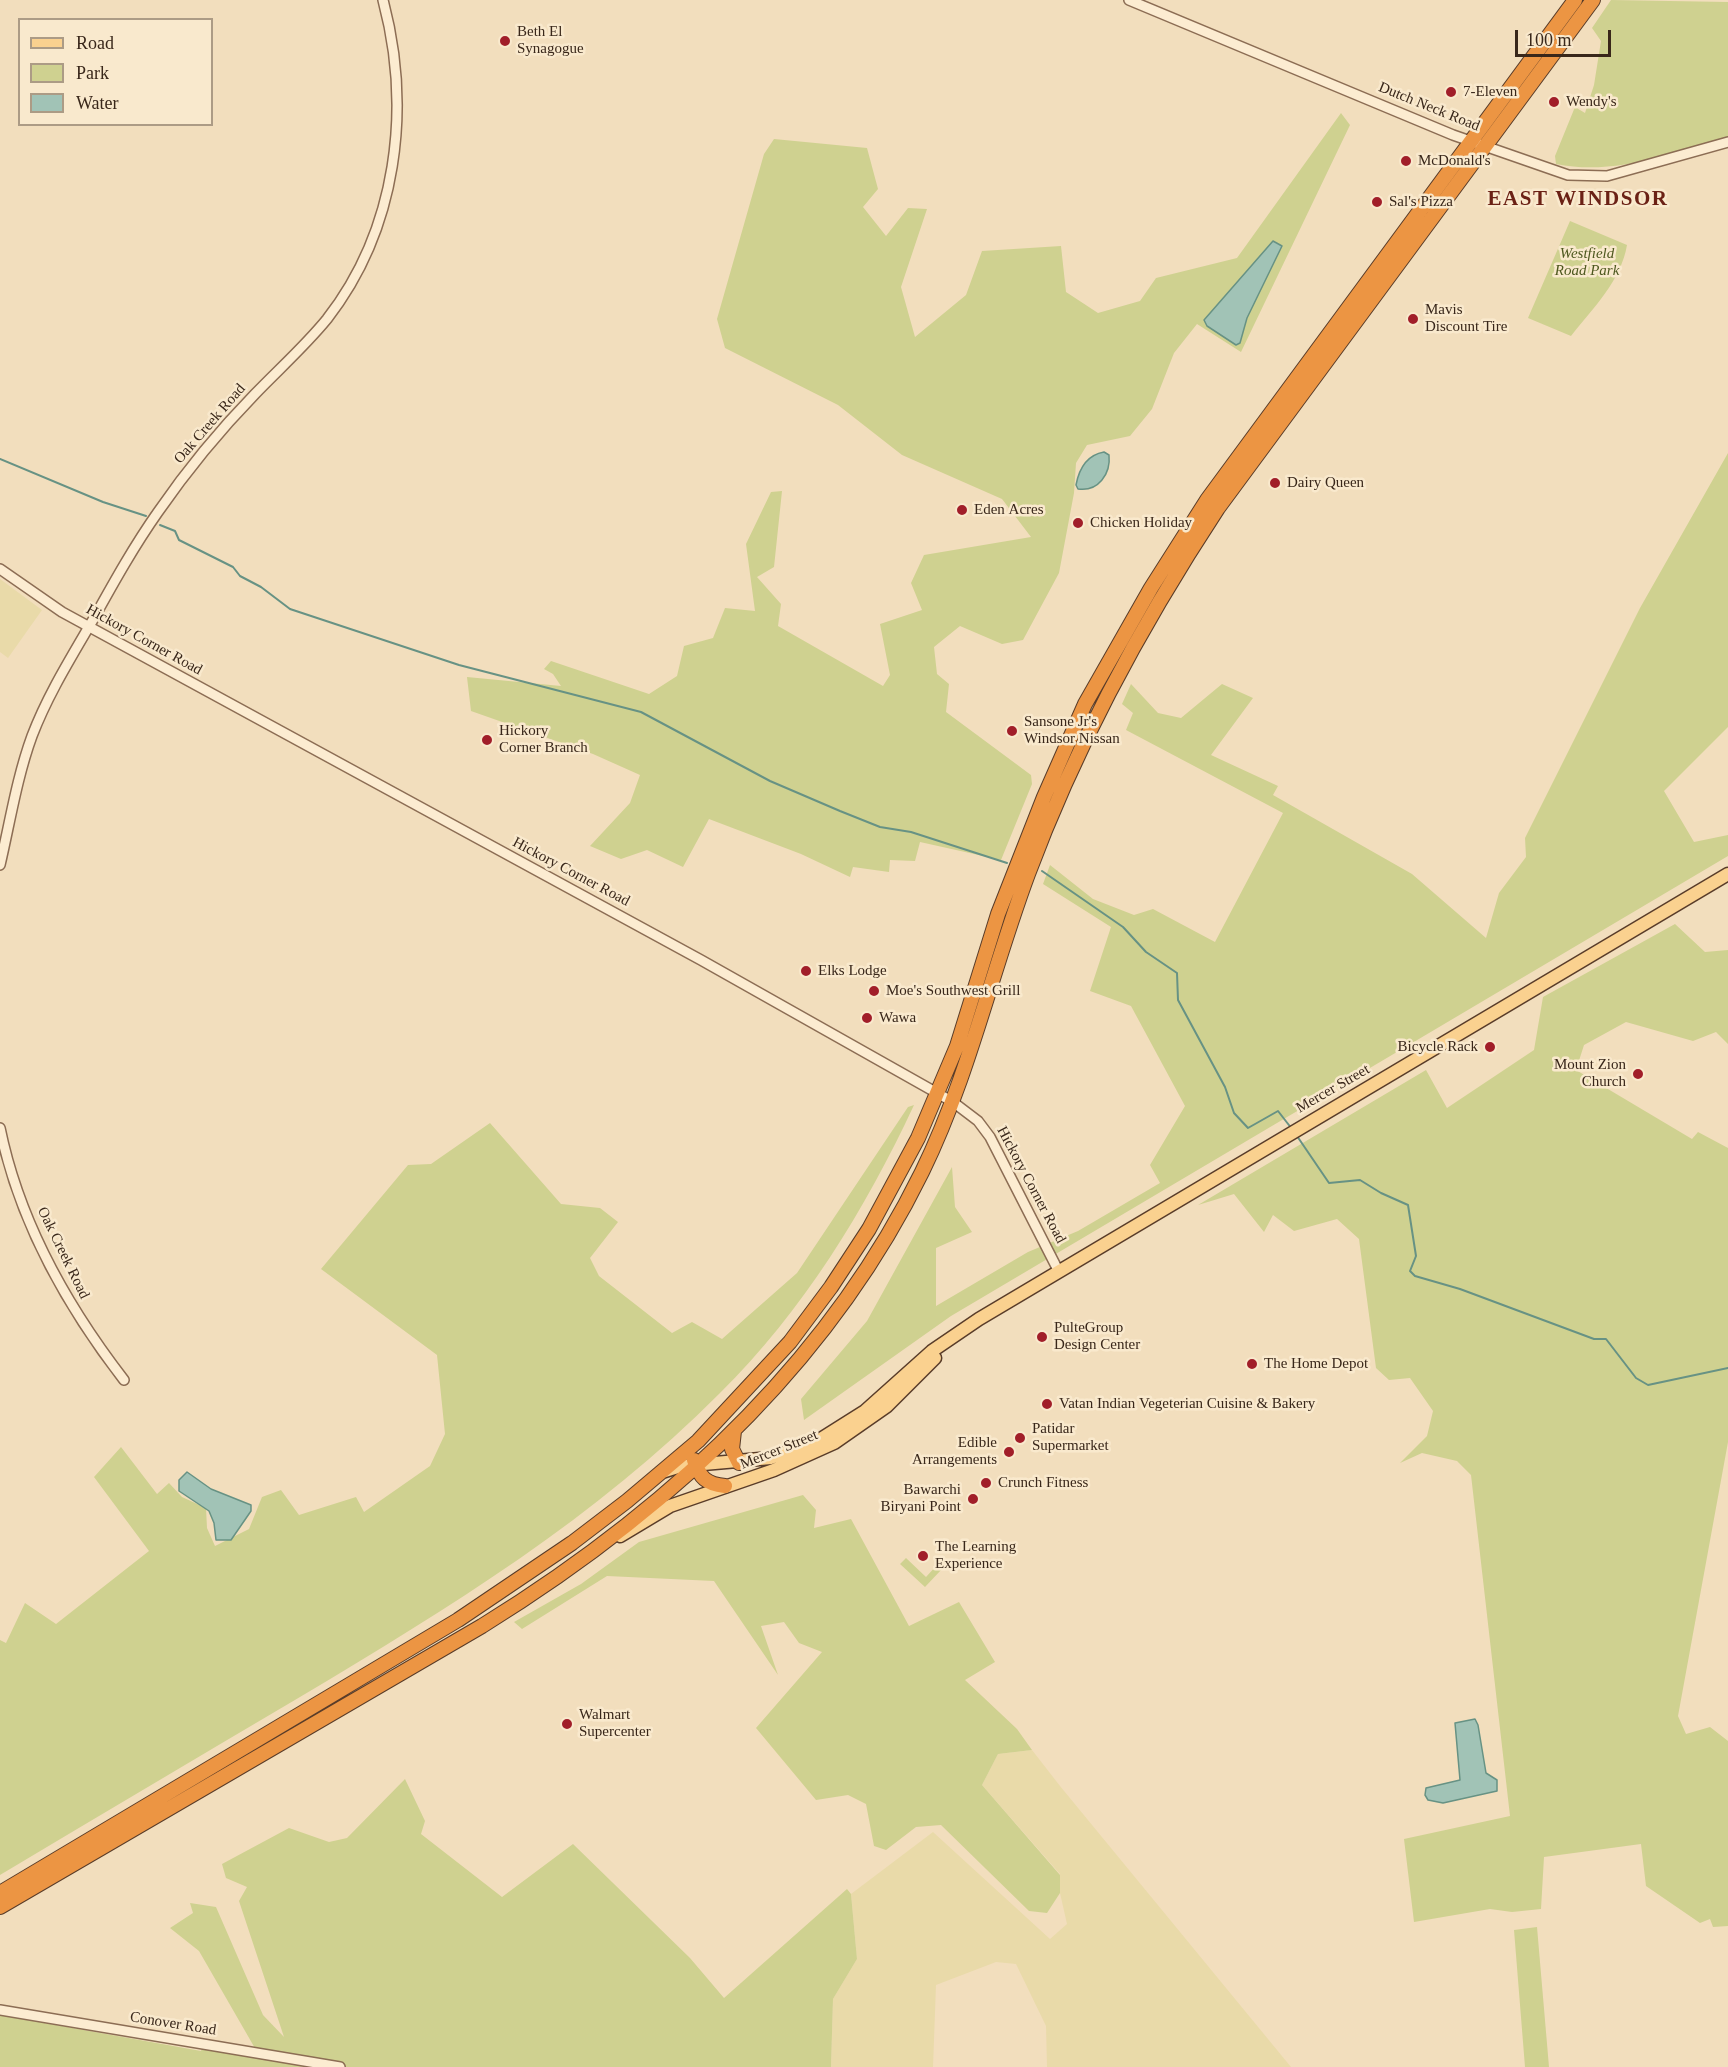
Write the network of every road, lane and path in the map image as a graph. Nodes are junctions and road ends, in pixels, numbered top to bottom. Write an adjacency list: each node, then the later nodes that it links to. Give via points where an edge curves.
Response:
1 (384, 0): 9 (street, Oak Creek Road, via 397,84 396,136 383,212 359,268 326,320 218,434 173,491)
2 (1129, 0): 5 (street, Dutch Neck Road)
3 (1575, 0): 5 (highway)
4 (1593, 0): 7 (highway)
5 (1472, 141): 7 (street, Dutch Neck Road); 12 (highway, via 1207,500 1106,666 1076,724 1019,858)
6 (1728, 142): 7 (street, Dutch Neck Road, via 1597,177 1568,175)
7 (1486, 146): 13 (highway, via 1218,508 1152,616 1090,730 1038,848)
8 (0, 569): 9 (street, Hickory Corner Road)
9 (88, 626): 10 (street, Oak Creek Road, via 52,691 32,738); 12 (street, Hickory Corner Road)
10 (0, 865)
11 (1728, 874): 15 (main road, Mercer Street)
12 (938, 1093): 13 (street, Hickory Corner Road); 19 (highway, via 887,1199 831,1287 767,1368)
13 (953, 1102): 15 (street, Hickory Corner Road, via 978,1121 990,1137); 18 (highway, via 906,1202 861,1278 794,1366)
14 (0, 1128): 17 (street, Oak Creek Road, via 18,1192 44,1254 69,1301)
15 (1058, 1270): 16 (main road, Mercer Street, via 979,1318)
16 (957, 1336): 20 (main road, Mercer Street, via 932,1351 865,1411 834,1433 786,1454); 23 (main road, Mercer Street, via 887,1406 860,1427 794,1462)
17 (124, 1380)
18 (734, 1431): 20 (highway, via 732,1449); 21 (highway)
19 (698, 1441): 21 (highway, via 692,1454); 22 (highway)
20 (739, 1463): 21 (main road, Mercer Street)
21 (696, 1466): 22 (main road, Mercer Street, via 671,1468); 23 (highway, via 703,1480); 24 (highway)
22 (659, 1474): 25 (highway, via 591,1529 458,1620)
23 (725, 1486): 24 (main road, Mercer Street, via 670,1506)
24 (588, 1555): 26 (highway, via 482,1626)
25 (0, 1893)
26 (0, 1907)
27 (0, 2010): 28 (street, Conover Road)
28 (340, 2067)

